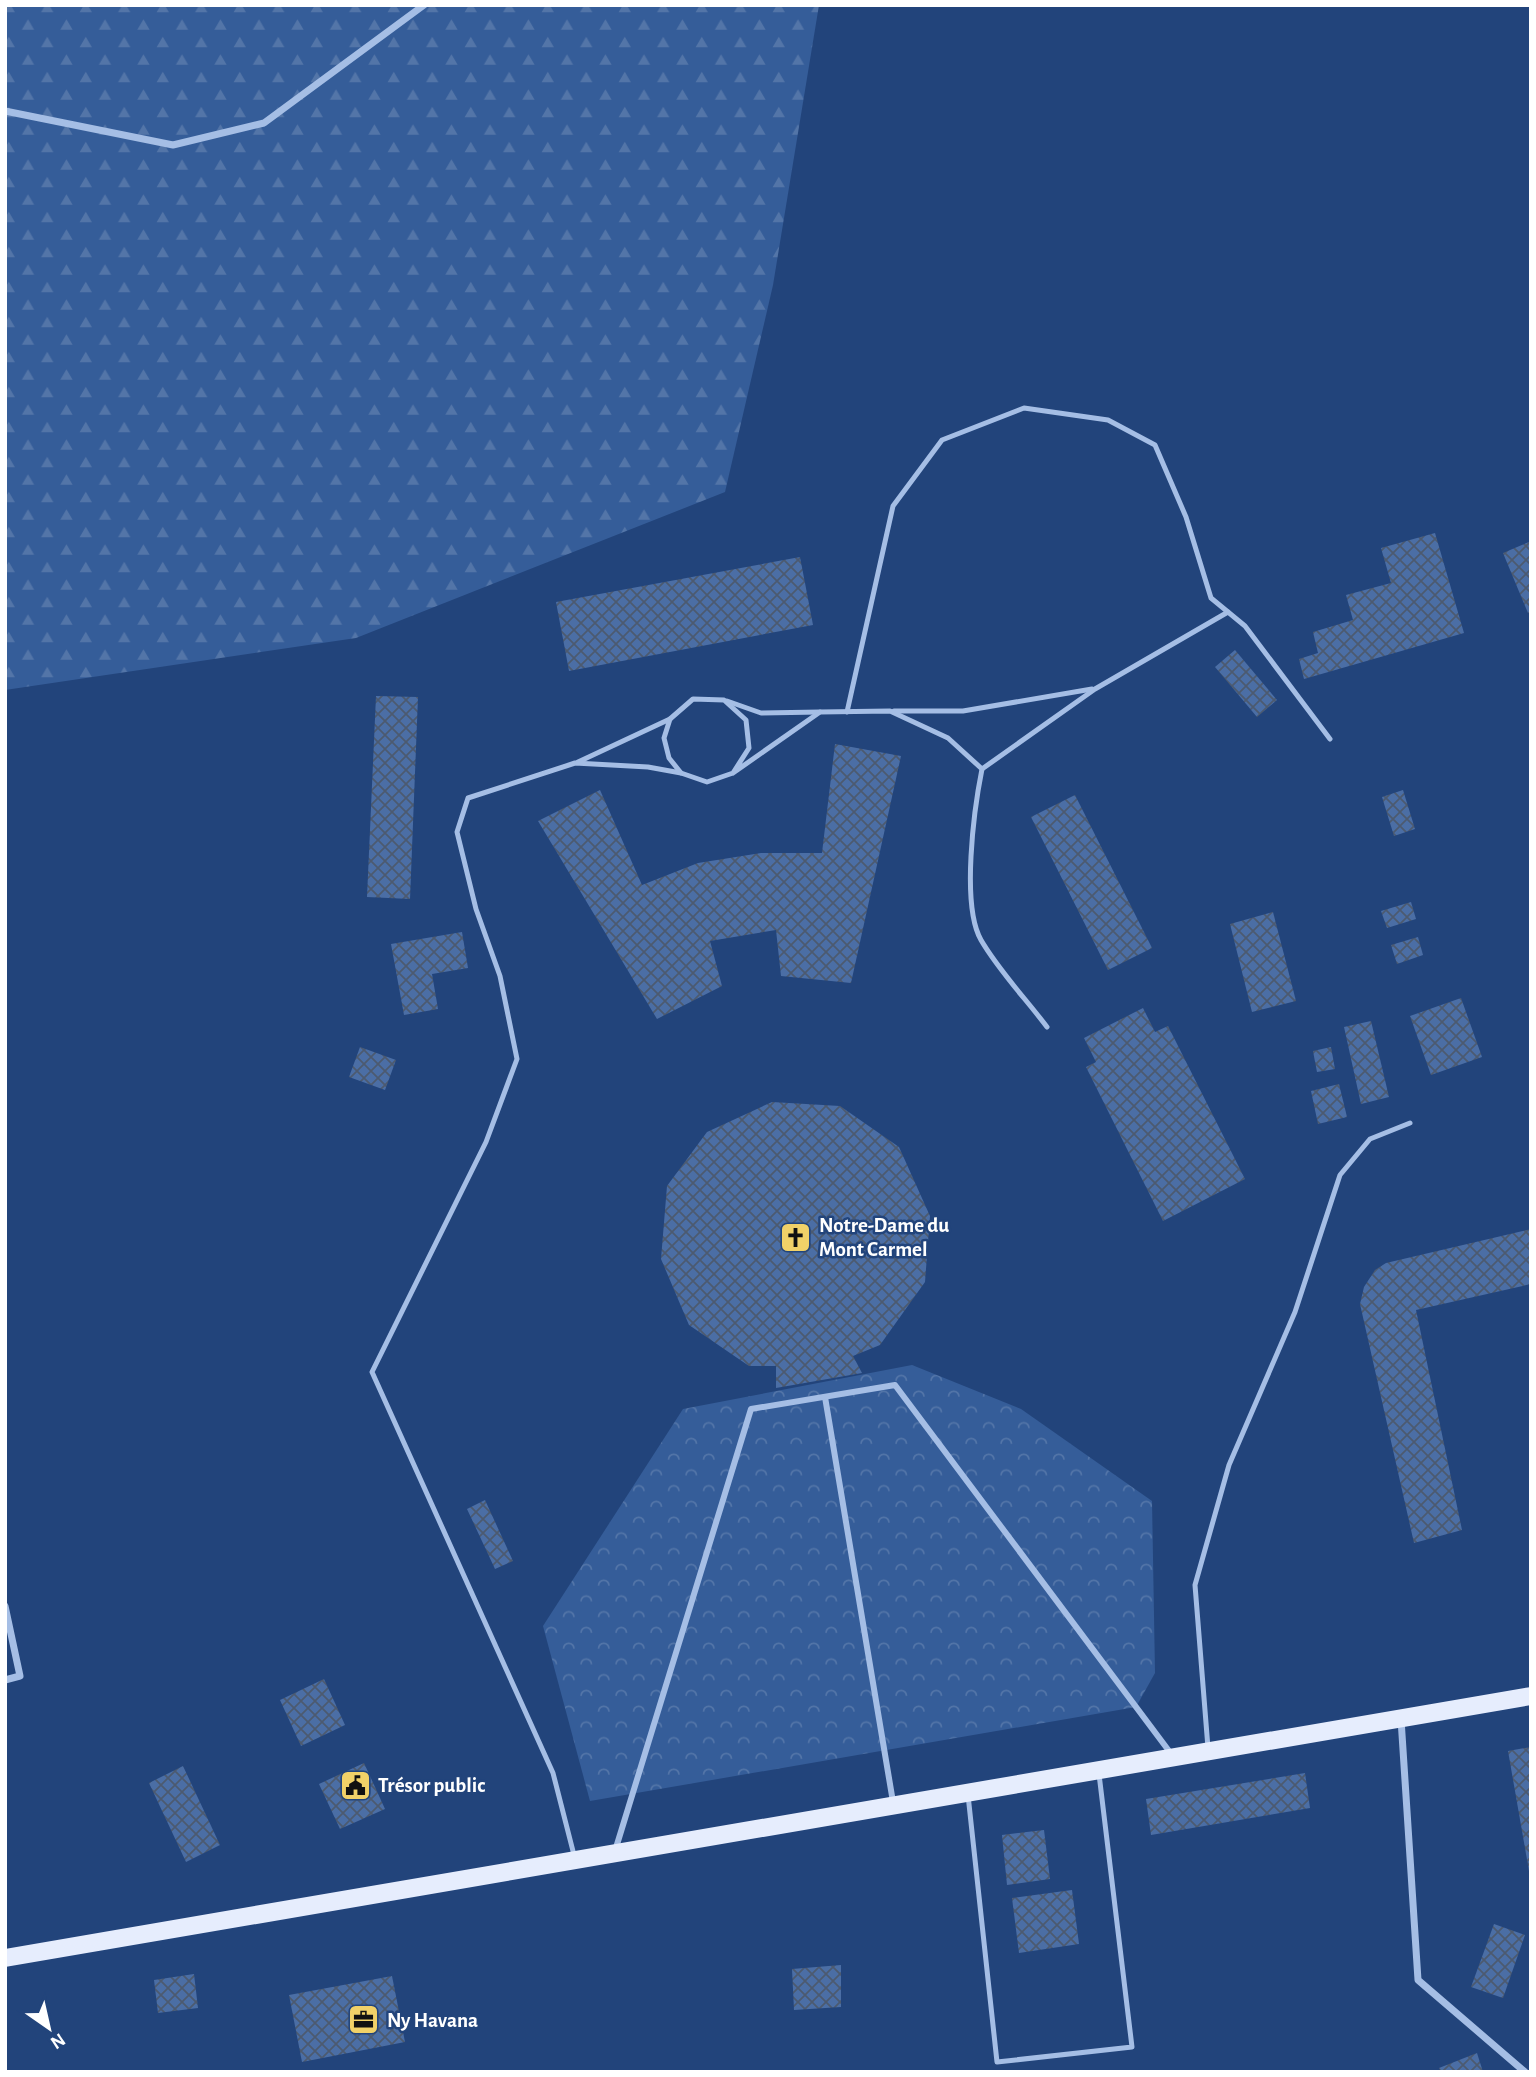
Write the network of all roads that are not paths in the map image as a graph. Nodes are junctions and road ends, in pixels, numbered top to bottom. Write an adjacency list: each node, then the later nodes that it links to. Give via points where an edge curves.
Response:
1 (424, 5): 2 (street, via 264,123 173,145)
2 (5, 111)
3 (1228, 612): 4 (lane); 8 (lane, via 1212,598 1186,517 1155,445 1108,420 1024,408 942,440 893,506); 10 (lane, via 1245,626)
4 (1095, 689): 6 (lane, via 963,711); 12 (lane)
5 (724, 700): 7 (lane, via 761,713); 9 (lane, via 694,699); 14 (lane, via 746,720 749,748)
6 (891, 711): 8 (lane); 12 (lane, via 948,738)
7 (820, 712): 8 (lane); 14 (lane)
8 (847, 712)
9 (670, 719): 11 (lane); 13 (lane, via 664,738 669,758)
10 (1330, 739)
11 (575, 763): 13 (lane); 28 (lane, via 468,798 457,832 476,909 500,976 517,1059 486,1143 372,1372 553,1773)
12 (982, 769): 15 (lane, via 974,812 970,890 980,939)
13 (681, 773): 14 (lane, via 707,782)
14 (733, 773)
15 (1047, 1027)
16 (1410, 1124): 22 (lane, via 1370,1139 1340,1175 1294,1312 1229,1465 1195,1585)
17 (825, 1396): 23 (street, via 895,1385); 26 (street); 27 (street, via 751,1409)
18 (5, 1606): 19 (street, via 20,1676)
19 (5, 1680)
20 (1531, 1696): 21 (main road)
21 (1401, 1718): 22 (main road); 31 (street, via 1418,1980)
22 (1208, 1751): 23 (main road)
23 (1173, 1757): 24 (main road)
24 (1098, 1769): 25 (main road); 25 (lane, via 1132,2048 997,2062)
25 (968, 1792): 26 (main road)
26 (893, 1804): 27 (main road)
27 (614, 1852): 28 (main road)
28 (575, 1858): 29 (main road)
29 (5, 1958)
30 (1531, 2069): 31 (street)
31 (1525, 2072)

